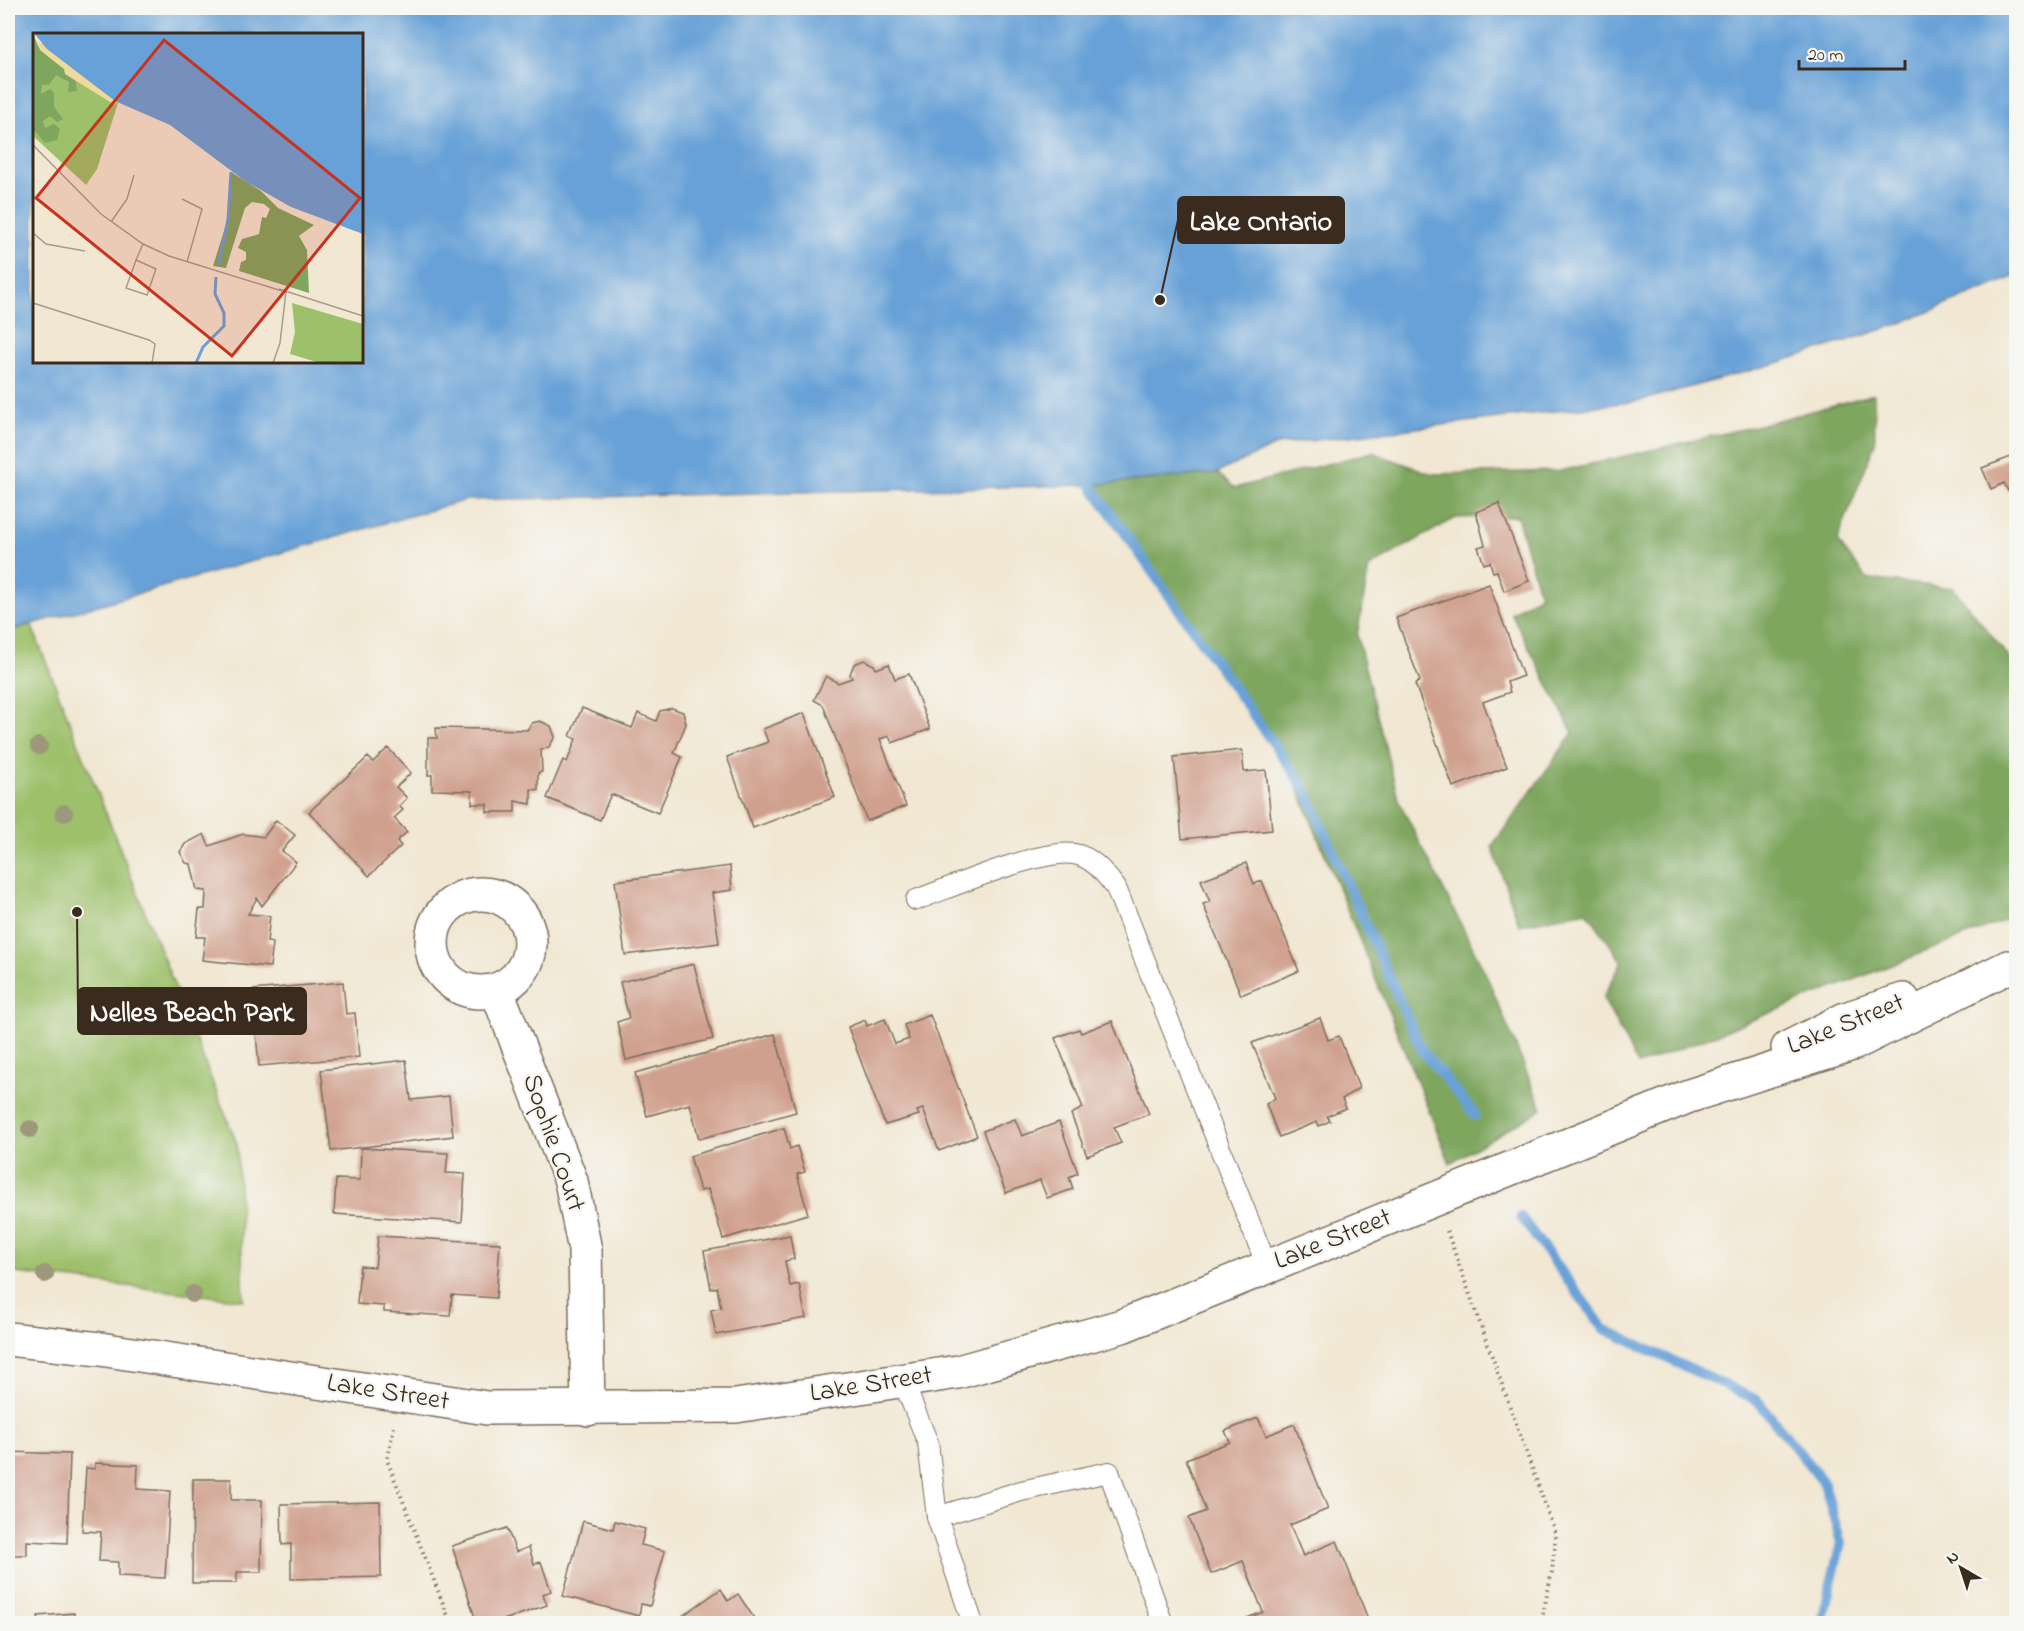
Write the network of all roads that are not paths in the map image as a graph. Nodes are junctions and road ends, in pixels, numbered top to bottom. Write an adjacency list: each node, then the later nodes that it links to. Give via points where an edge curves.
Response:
1 (916, 900): 4 (lane, via 1050,854 1076,854 1097,865 1116,888)
2 (2012, 965): 4 (street, Lake Street, via 1855,1043 1689,1096)
3 (497, 991): 7 (street, Sophie Court, via 571,1180 585,1250)
4 (1267, 1266): 6 (street, Lake Street, via 1122,1326 957,1372)
5 (8, 1339): 7 (street, Lake Street, via 100,1349 486,1408)
6 (903, 1381): 7 (street, Lake Street, via 736,1406); 8 (lane, via 928,1443)
7 (588, 1409)
8 (937, 1517): 9 (lane); 10 (lane, via 1021,1491 1109,1472)
9 (973, 1623)
10 (1163, 1623)

